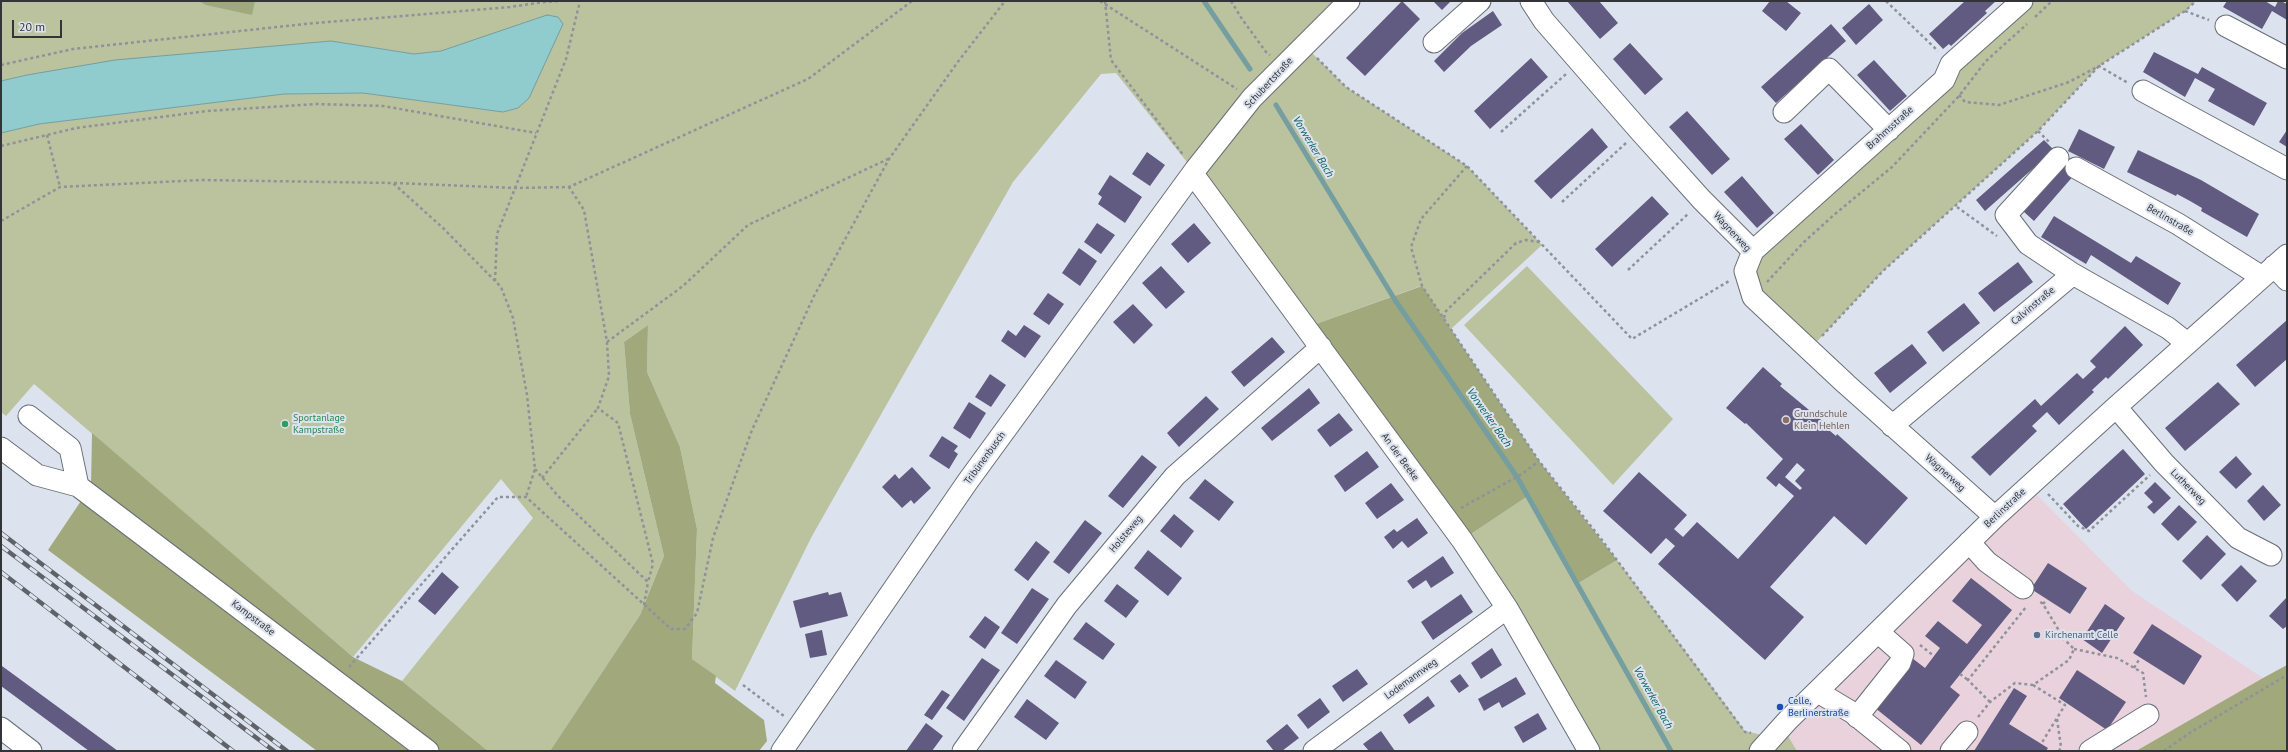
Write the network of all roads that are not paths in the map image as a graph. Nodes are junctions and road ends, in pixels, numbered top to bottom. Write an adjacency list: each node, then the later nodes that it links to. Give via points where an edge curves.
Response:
1 (1349, 1): 14 (street, Schubertstraße, via 1252,98)
2 (1480, 1): 6 (street)
3 (1530, 1): 15 (street, Wagnerweg, via 1544,21 1639,130 1702,200)
4 (2022, 1): 10 (street, Brahmsstraße)
5 (2226, 26): 7 (street)
6 (1434, 42)
7 (2287, 58)
8 (2143, 91): 13 (street)
9 (1784, 112): 10 (street, via 1829,69)
10 (1889, 130): 15 (street, Brahmsstraße)
11 (2058, 158): 17 (street, via 2006,215 2028,244)
12 (2076, 168): 16 (street, Berlinstraße, via 2178,224)
13 (2287, 169)
14 (1194, 172): 19 (street, An der Beeke); 39 (street, Tribünenbusch, via 968,481)
15 (1753, 251): 22 (street, Wagnerweg, via 1745,271 1753,297)
16 (2278, 270): 18 (street, Berlinstraße)
17 (2073, 274): 18 (street, via 2168,328); 22 (street, Calvinstraße)
18 (2187, 343): 20 (street, Berlinstraße)
19 (1321, 347): 29 (street, An der Beeke); 40 (street, Holsteweg, via 1175,476 1067,604)
20 (2116, 407): 25 (street, Berlinstraße); 27 (street, Lutherweg, via 2164,463 2238,538)
21 (29, 416): 24 (street, via 70,448)
22 (1892, 426): 25 (street, Wagnerweg)
23 (1, 448): 24 (street, via 37,475)
24 (78, 486): 38 (street, Kampstraße)
25 (1995, 517): 26 (street, Berlinstraße)
26 (1969, 542): 28 (street, via 1987,562); 30 (street, Berlinstraße)
27 (2271, 555)
28 (2028, 593)
29 (1507, 608): 41 (street, Lodemannweg); 42 (street, An der Beeke)
30 (1878, 632): 31 (street, Berlinstraße); 33 (street, via 1903,654 1900,663)
31 (1818, 692): 33 (street); 36 (street, Berlinstraße)
32 (2148, 715): 45 (street)
33 (1857, 717): 43 (street)
34 (1, 728): 37 (street)
35 (1967, 732): 44 (street)
36 (1764, 747)
37 (31, 751)
38 (428, 751)
39 (782, 751)
40 (963, 751)
41 (1314, 751)
42 (1590, 751)
43 (1900, 751)
44 (1951, 751)
45 (2090, 751)

